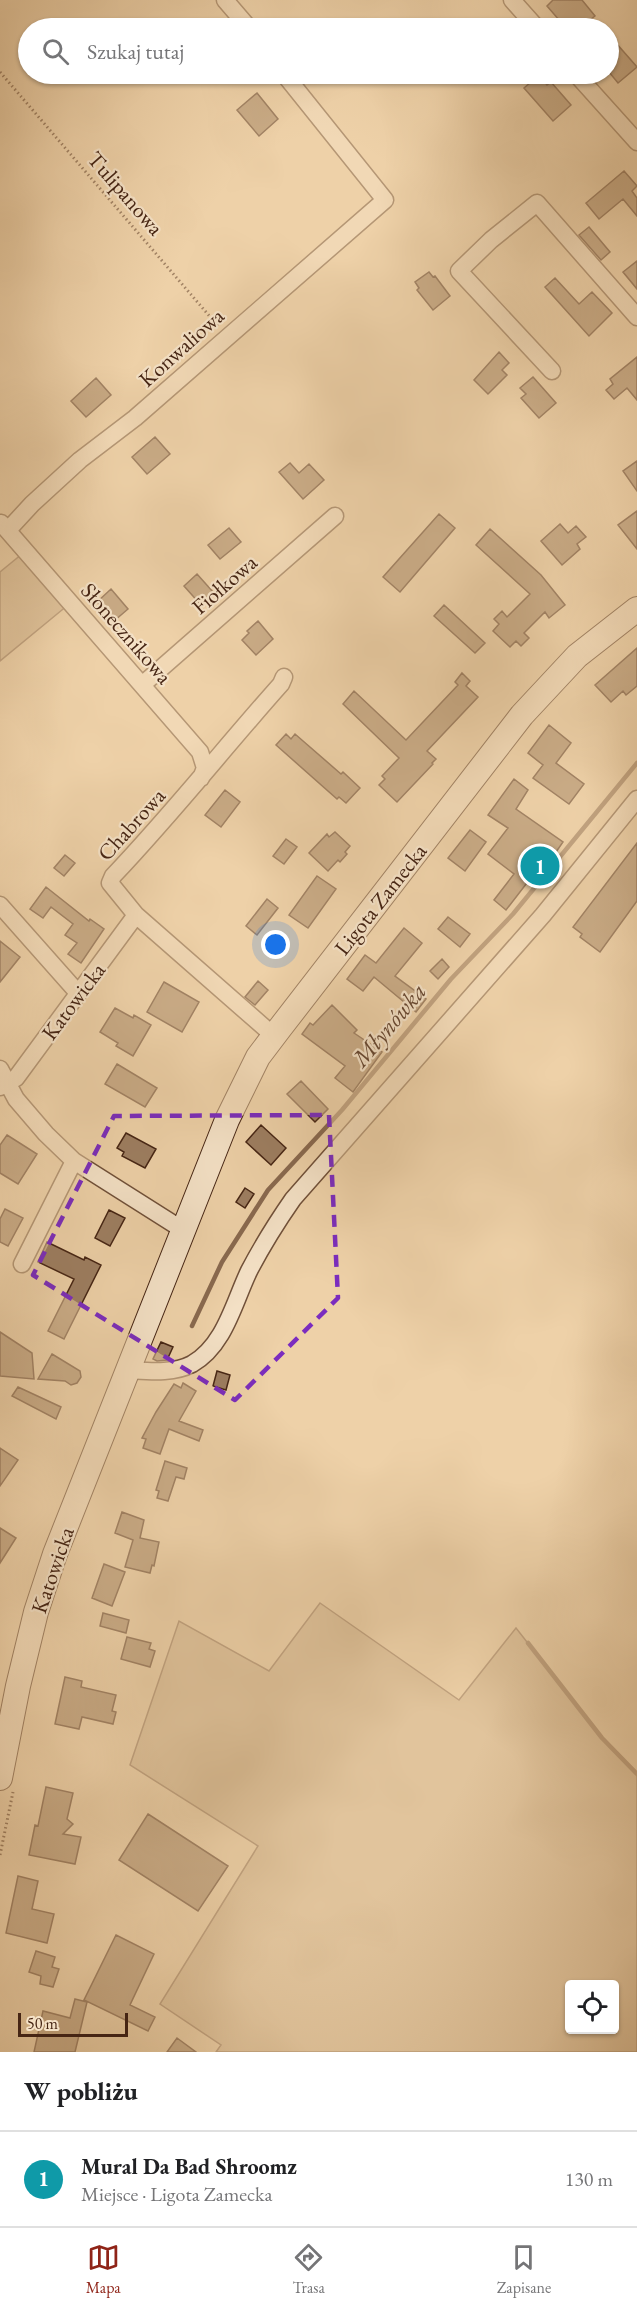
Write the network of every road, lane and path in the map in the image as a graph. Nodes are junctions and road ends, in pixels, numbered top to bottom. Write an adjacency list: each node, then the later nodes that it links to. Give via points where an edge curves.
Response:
1 (225, 0): 3 (street)
2 (512, 0): 4 (street)
3 (240, 18)
4 (528, 18)
5 (0, 72): 10 (path, Tulipanowa)
6 (292, 84): 10 (street, Konwaliowa, via 385,200)
7 (585, 84): 8 (street)
8 (637, 142)
9 (637, 317): 11 (street, via 537,203 459,271)
10 (225, 337): 13 (street, Konwaliowa, via 135,418)
11 (552, 371)
12 (335, 516): 16 (street, Fiołkowa)
13 (4, 526): 16 (street, Słonecznikowa)
14 (637, 609): 22 (main road, Ligota Zamecka, via 577,656 522,716)
15 (284, 677): 17 (street, Chabrowa)
16 (142, 685): 17 (street, Słonecznikowa, via 200,752 205,768)
17 (201, 779): 20 (street, Chabrowa, via 113,876 110,883)
18 (637, 799): 27 (street, via 543,915 293,1199 249,1271 233,1311 211,1349 192,1364 177,1369)
19 (0, 905): 21 (street)
20 (136, 915): 21 (street, Katowicka); 22 (street, Chabrowa)
21 (78, 993): 23 (street, Katowicka, via 16,1078)
22 (274, 1036): 25 (main road, Ligota Zamecka, via 241,1088)
23 (2, 1080): 24 (street, Katowicka)
24 (74, 1161): 25 (street, Katowicka); 26 (street)
25 (183, 1230): 27 (main road, Katowicka)
26 (22, 1264)
27 (128, 1370): 28 (main road, Katowicka, via 36,1612 18,1686)
28 (7, 1783): 29 (path)
29 (0, 1855)

